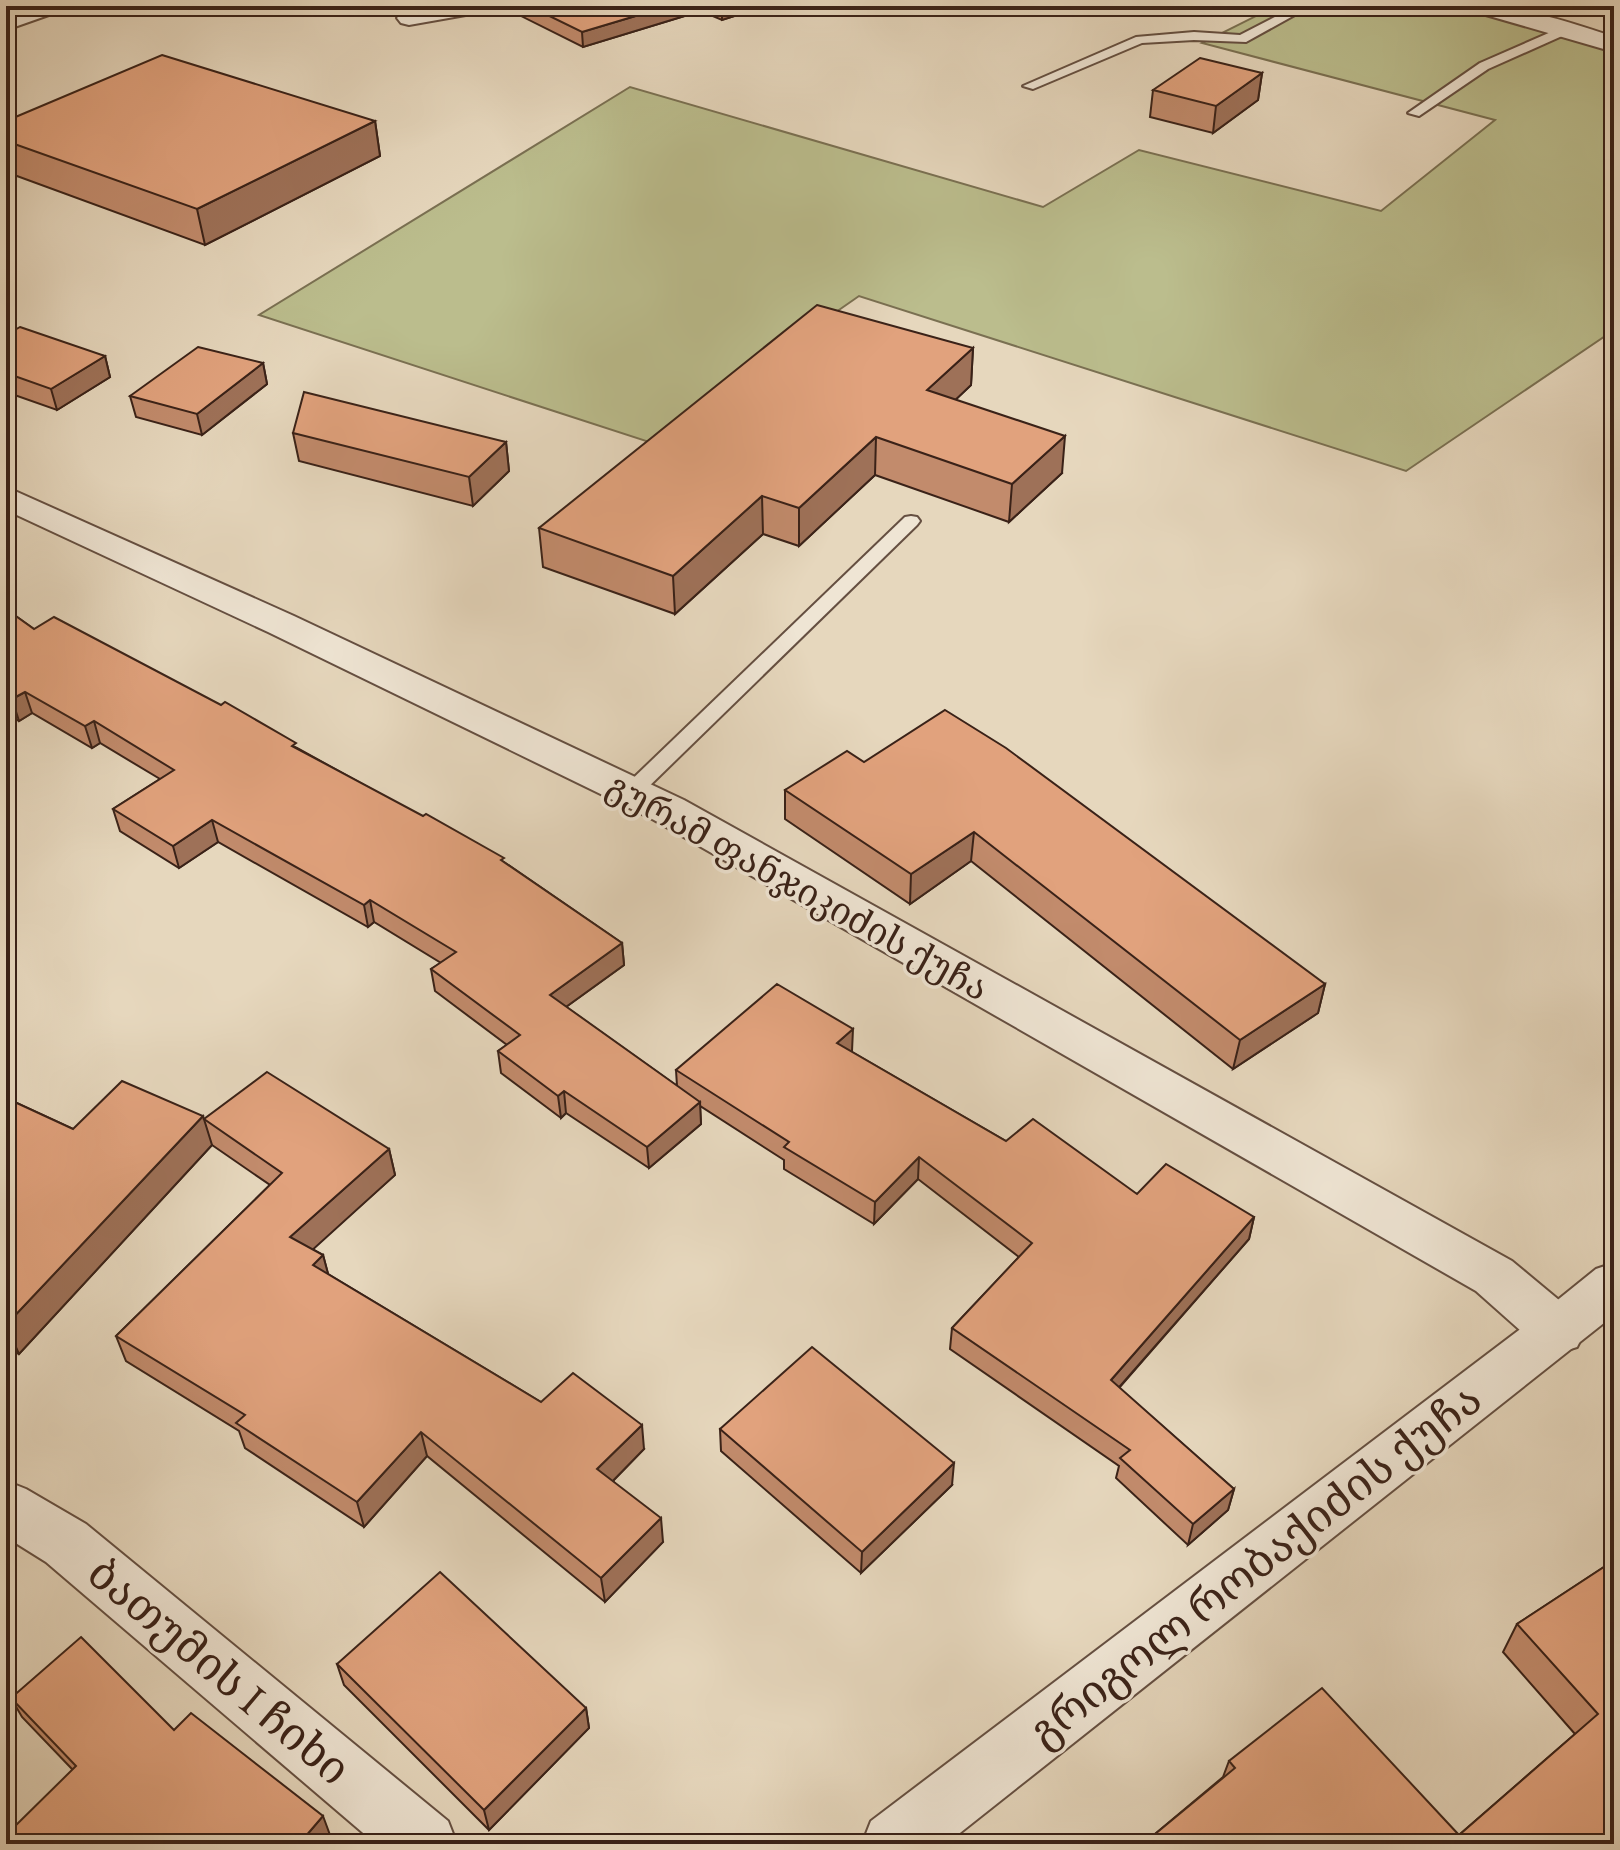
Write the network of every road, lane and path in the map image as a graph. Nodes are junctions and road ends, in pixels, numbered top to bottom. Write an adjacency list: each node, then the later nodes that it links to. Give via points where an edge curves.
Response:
1 (52, 6): 7 (street)
2 (477, 6): 6 (street)
3 (1305, 6): 10 (lane, via 1242,39 1140,40)
4 (1480, 6): 8 (street)
5 (1602, 13): 8 (street)
6 (409, 18)
7 (6, 23)
8 (1567, 29): 9 (street); 11 (lane, via 1484,66)
9 (1614, 45)
10 (1029, 86)
11 (1414, 113)
12 (6, 497): 14 (street, გურამ ფანჯიკიძის ქუჩა)
13 (911, 521): 14 (lane)
14 (631, 792): 16 (street, გურამ ფანჯიკიძის ქუჩა, via 1494,1276)
15 (1614, 1284): 16 (street, გრიგოლ რობაქიძის ქუჩა)
16 (1558, 1331): 19 (street, გრიგოლ რობაქიძის ქუჩა)
17 (6, 1507): 18 (street, ბათუმის I ჩიხი, via 66,1543)
18 (425, 1844)
19 (894, 1844)

